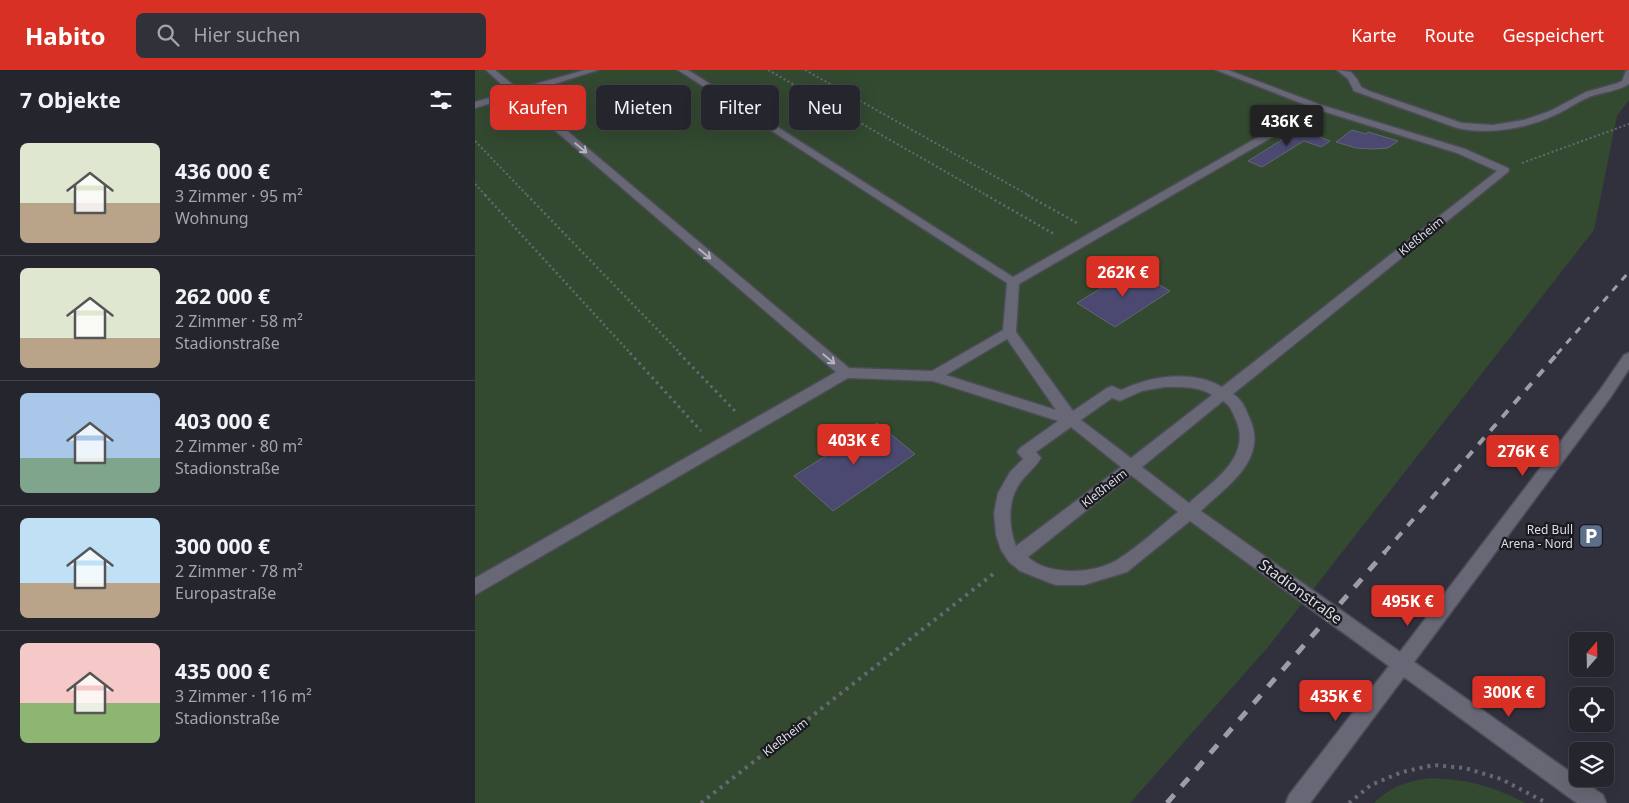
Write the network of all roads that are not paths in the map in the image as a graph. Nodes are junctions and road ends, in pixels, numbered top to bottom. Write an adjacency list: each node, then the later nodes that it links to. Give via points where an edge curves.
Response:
1 (490, 70): 7 (street)
2 (594, 70): 8 (street)
3 (682, 70): 13 (street)
4 (1220, 70): 11 (street)
5 (1341, 70): 6 (street, via 1352,75 1357,89 1366,93 1461,126 1476,128 1517,126 1548,115 1592,93 1616,89 1626,82)
6 (1629, 72)
7 (507, 85)
8 (543, 85)
9 (490, 101): 10 (street)
10 (475, 106)
11 (1318, 107): 13 (street); 18 (street, Kleßheim, via 1461,151 1504,170)
12 (559, 130): 16 (street, one-way to 16)
13 (1013, 282): 14 (street)
14 (1009, 332): 17 (street); 19 (street)
15 (1629, 358): 24 (street)
16 (845, 373): 17 (street); 23 (street)
17 (934, 376): 19 (street)
18 (1223, 394): 19 (street, via 1209,386 1189,382 1139,387 1120,396 1112,391); 20 (street, Kleßheim); 21 (street, via 1235,402 1242,415 1247,426 1247,444 1241,463)
19 (1071, 420): 20 (street, Stadionstraße); 22 (street, via 1025,452 1033,458 1006,493 1002,513 1004,535)
20 (1131, 467): 21 (street, Stadionstraße); 22 (street, Kleßheim)
21 (1190, 512): 22 (street, via 1121,567 1084,578 1056,578 1026,566); 24 (street, Stadionstraße)
22 (1015, 557)
23 (475, 587)
24 (1402, 662): 25 (street); 26 (street, Stadionstraße)
25 (1297, 803)
26 (1595, 803)

